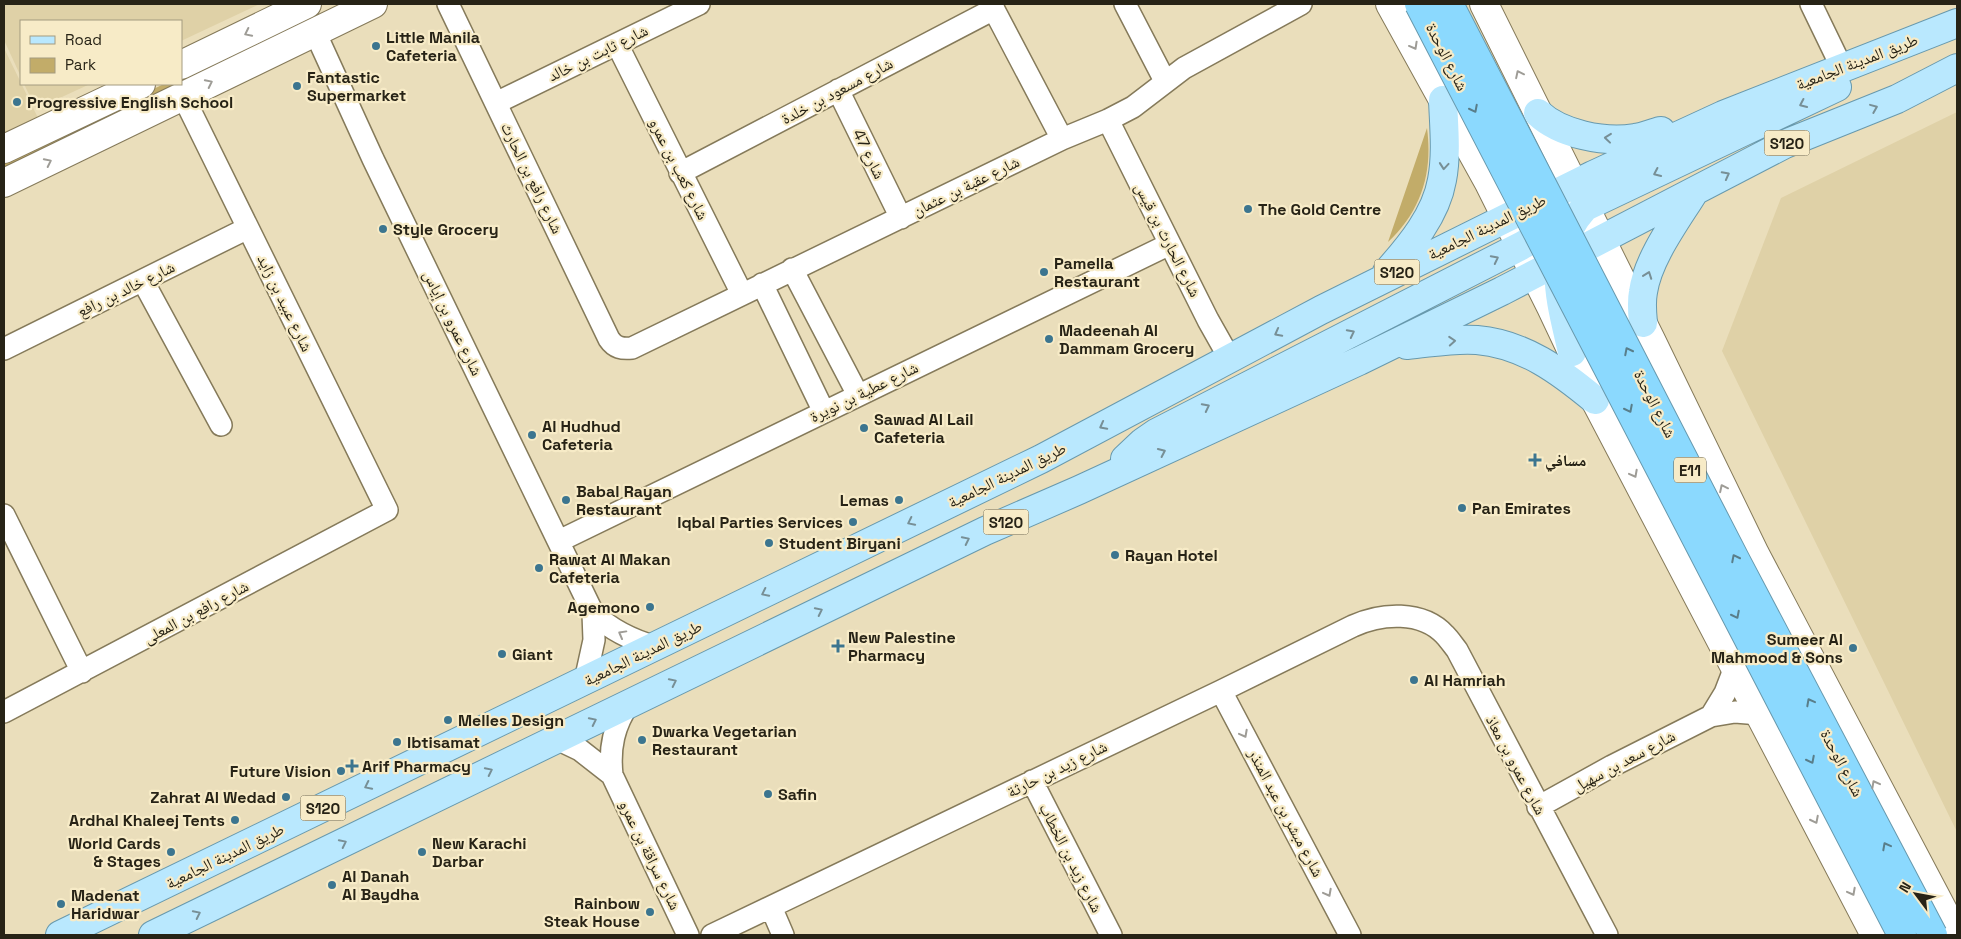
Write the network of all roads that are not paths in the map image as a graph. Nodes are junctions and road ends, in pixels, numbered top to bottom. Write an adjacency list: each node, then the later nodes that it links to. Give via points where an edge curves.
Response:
1 (307, 4): 13 (street)
2 (372, 4): 15 (street)
3 (448, 4): 26 (street, شارع رافع بن الحارث)
4 (699, 4): 16 (street, شارع ثابت بن خالد)
5 (1125, 4): 21 (street)
6 (1301, 4): 21 (street, شارع عقبة بن عثمان, via 1184,68)
7 (1390, 4): 25 (street, one-way to 25)
8 (1419, 4): 87 (highway, شارع الوحدة / E11, one-way to 87, bridge)
9 (1449, 4): 88 (highway, شارع الوحدة / E11, one-way to 9, bridge)
10 (1484, 4): 27 (street, one-way to 10)
11 (1811, 4): 19 (street)
12 (993, 6): 23 (street, شارع مسعود بن خلدة); 30 (street)
13 (277, 12): 18 (street, one-way to 18)
14 (1957, 23): 17 (main road, طريق المدينة الجامعية / S120)
15 (315, 32): 24 (street, one-way to 15); 61 (street, شارع عمرو بن إياس)
16 (617, 44): 26 (street, شارع ثابت بن خالد); 32 (street, شارع كعب بن عمرو)
17 (1888, 50): 19 (main road, طريق المدينة الجامعية / S120); 35 (main road, one-way to 35, via 1832,90)
18 (182, 63)
19 (1842, 68): 28 (main road, طريق المدينة الجامعية / S120)
20 (1957, 68): 34 (main road, S120, one-way to 20, via 1785,144 1897,98)
21 (1165, 82): 29 (street, شارع عقبة بن عثمان, via 1145,100)
22 (139, 85): 31 (street)
23 (838, 90): 32 (street, شارع مسعود بن خلدة); 37 (street, شارع 47)
24 (183, 96): 33 (street, one-way to 24); 38 (street, شارع عبيد بن زايد)
25 (1443, 100): 36 (street); 44 (main road, one-way to 44, via 1442,182 1417,236)
26 (496, 103): 51 (street, شارع رافع بن الحارث, via 609,339)
27 (1538, 113): 28 (main road, one-way to 27, via 1634,138 1617,139 1564,128); 35 (street)
28 (1723, 114): 35 (main road, طريق المدينة الجامعية / S120)
29 (1108, 120): 30 (street, شارع عقبة بن عثمان); 40 (street, شارع الحارث بن قيس)
30 (1062, 139): 37 (street, شارع عقبة بن عثمان)
31 (4, 149)
32 (680, 172): 47 (street, شارع كعب بن عمرو)
33 (4, 183)
34 (1694, 191): 39 (main road, S120); 48 (main road, one-way to 34, via 1643,292 1647,276)
35 (1580, 196): 36 (main road, طريق المدينة الجامعية / S120); 39 (street); 41 (main road, via 1569,197 1554,221); 42 (main road, via 1561,248)
36 (1506, 217): 41 (street); 44 (main road, طريق المدينة الجامعية / S120)
37 (901, 218): 43 (street, شارع عقبة بن عثمان)
38 (248, 228): 45 (street, شارع خالد بن رافع); 59 (street, شارع عبيد بن زايد)
39 (1602, 240): 42 (main road, S120); 48 (street)
40 (1170, 244): 53 (street, شارع الحارث بن قيس); 54 (street, شارع عطية بن نويرة)
41 (1521, 246): 42 (street); 58 (main road, one-way to 41, via 1131,452 1156,433)
42 (1546, 268): 49 (main road, S120); 52 (main road, via 1560,302)
43 (792, 269): 46 (street, شارع عقبة بن عثمان); 54 (street)
44 (1380, 280): 53 (main road, طريق المدينة الجامعية / S120, one-way to 53)
45 (143, 281): 50 (street, شارع خالد بن رافع); 57 (street)
46 (762, 284): 47 (street, شارع عقبة بن عثمان); 56 (street)
47 (742, 294): 51 (street, شارع عقبة بن عثمان, via 632,348)
48 (1643, 323): 89 (street, one-way to 48, via 1779,602)
49 (1386, 348): 55 (main road, one-way to 55, via 1455,340 1498,344 1554,368); 58 (main road, S120, one-way to 49)
50 (4, 349)
51 (621, 349)
52 (1572, 352): 55 (street)
53 (1230, 359): 64 (main road, طريق المدينة الجامعية / S120, one-way to 64, via 1041,459)
54 (858, 395): 56 (street, شارع عطية بن نويرة)
55 (1595, 400): 65 (street, one-way to 65)
56 (824, 412): 61 (street, شارع عطية بن نويرة)
57 (221, 425)
58 (1111, 476): 69 (main road, S120, one-way to 58, via 985,531)
59 (387, 510): 66 (street, شارع رافع بن المعلى)
60 (4, 515): 66 (street)
61 (559, 541): 62 (street, شارع عمرو بن إياس)
62 (593, 613): 64 (street, شارع عمرو بن إياس, one-way to 62, via 628,638); 67 (street, شارع عمرو بن إياس, via 594,640)
63 (1405, 617): 68 (street, شارع زيد بن حارثة, via 1382,616 1367,620); 76 (street, شارع عمرو بن معاذ, via 1426,622 1444,633 1457,650)
64 (656, 647): 67 (main road, طريق المدينة الجامعية / S120)
65 (1735, 666): 71 (street); 72 (street, via 1726,692)
66 (82, 672): 70 (street, شارع رافع بن المعلى)
67 (585, 681): 78 (main road, طريق المدينة الجامعية / S120, one-way to 78)
68 (1221, 691): 75 (street, شارع زيد بن حارثة); 84 (street, شارع مبشر بن عبد المنذر, one-way to 84)
69 (629, 703): 73 (main road, S120, one-way to 69); 74 (street, شارع سراقة بن عمرو, via 613,737)
70 (4, 712)
71 (1760, 714): 72 (street, شارع سعد بن سهيل, via 1735,712); 86 (street, one-way to 86)
72 (1711, 716): 76 (street, شارع سعد بن سهيل)
73 (557, 739): 74 (street, شارع سراقة بن عمرو, via 580,750); 79 (main road, S120, one-way to 73)
74 (612, 775): 80 (street, شارع سراقة بن عمرو)
75 (1032, 781): 77 (street, شارع زيد بن حارثة); 83 (street, شارع زيد بن الخطاب)
76 (1538, 807): 85 (street, شارع عمرو بن معاذ)
77 (771, 907): 81 (street, شارع زيد بن حارثة); 82 (street)
78 (60, 935)
79 (153, 935)
80 (688, 935)
81 (712, 935)
82 (783, 935)
83 (1111, 935)
84 (1350, 935)
85 (1606, 935)
86 (1875, 935)
87 (1902, 935)
88 (1933, 935)
89 (1956, 935)

